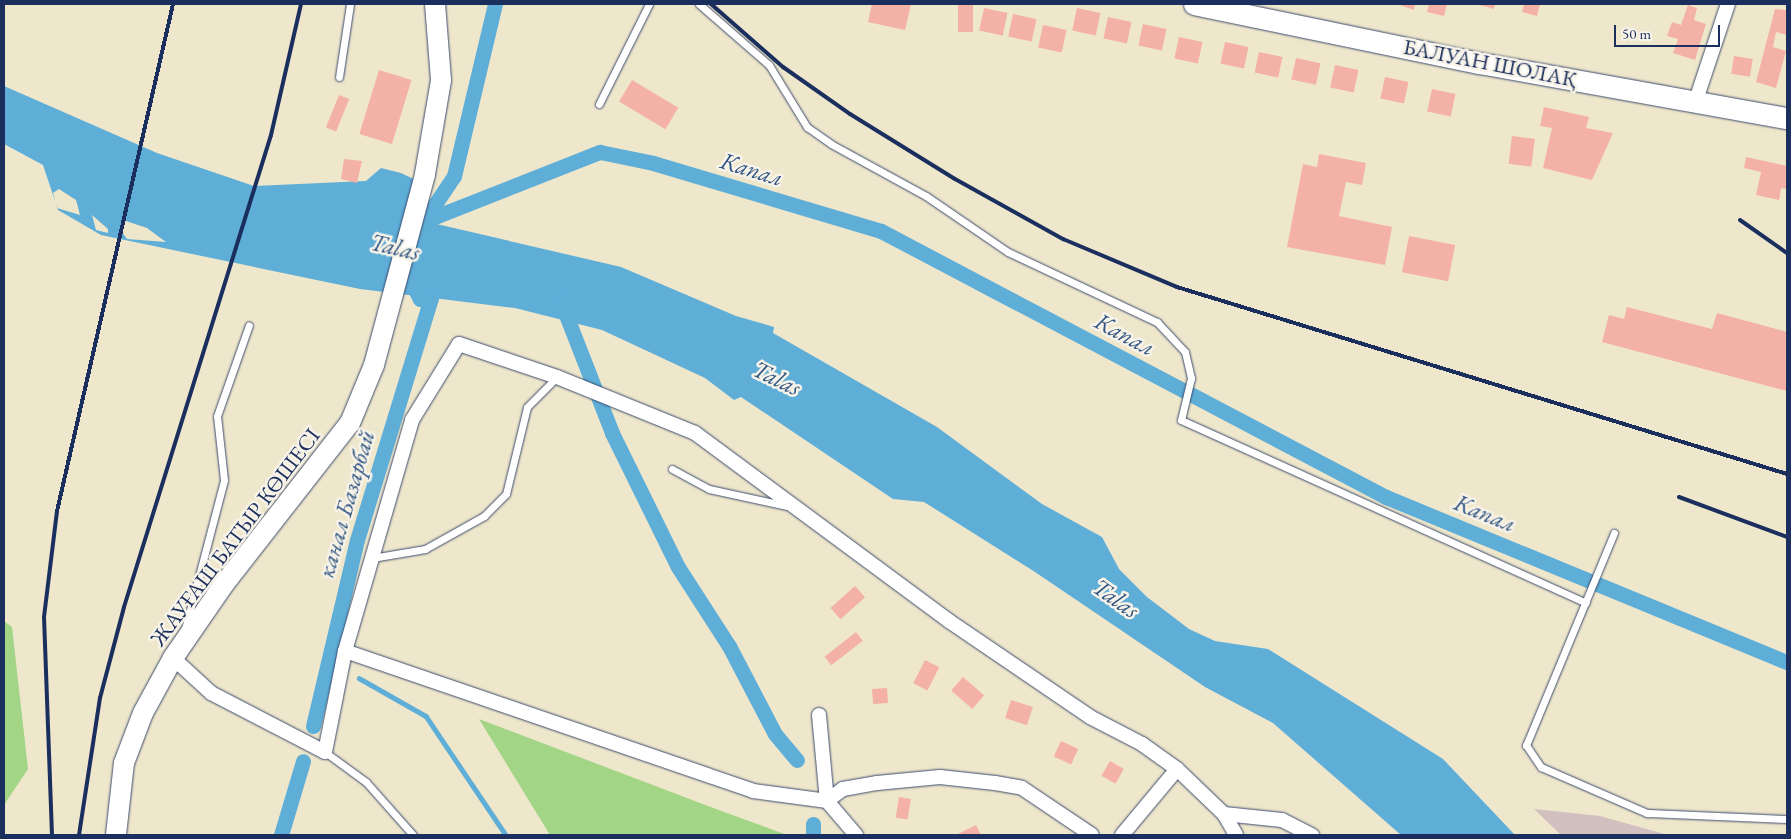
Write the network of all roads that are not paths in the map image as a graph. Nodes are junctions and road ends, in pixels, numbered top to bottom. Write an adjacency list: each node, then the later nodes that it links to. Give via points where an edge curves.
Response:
1 (350, 4): 7 (lane)
2 (436, 4): 19 (main road, ЖАУҒАШ БАТЫР КӨШЕСІ, via 441,80 424,174 386,326 350,423)
3 (649, 4): 9 (lane)
4 (699, 4): 17 (lane, via 769,65 807,127 926,196 1008,252 1157,322 1184,352 1191,378 1181,420)
5 (1194, 4): 8 (main road, БАЛУАН ШОЛАҚ, via 1480,63)
6 (1728, 4): 8 (street)
7 (339, 77)
8 (1696, 100): 10 (main road, БАЛУАН ШОЛАҚ)
9 (599, 104)
10 (1787, 118)
11 (249, 326): 19 (lane, via 217,416 224,480)
12 (557, 376): 14 (street, via 695,433); 16 (lane, via 527,407 506,494 484,516 424,549); 16 (street, via 459,344 412,420)
13 (672, 469): 14 (lane, via 709,489)
14 (799, 508): 22 (street, via 957,627)
15 (1614, 533): 17 (lane)
16 (372, 558): 18 (street)
17 (1586, 602): 25 (lane, via 1526,746 1540,767 1647,813)
18 (345, 651): 21 (street); 23 (street, via 753,791)
19 (176, 653): 21 (street, via 211,693); 26 (main road, ЖАУҒАШ БАТЫР КӨШЕСІ, via 143,713 124,763)
20 (819, 715): 23 (street)
21 (325, 752): 27 (lane, via 366,782)
22 (1177, 769): 24 (street); 30 (street)
23 (827, 801): 28 (street); 29 (street, via 843,789 877,783 940,777 995,783 1022,788)
24 (1224, 814): 31 (street); 32 (street, via 1282,820)
25 (1787, 819)
26 (116, 835)
27 (413, 835)
28 (856, 835)
29 (1092, 835)
30 (1122, 835)
31 (1236, 835)
32 (1312, 835)

